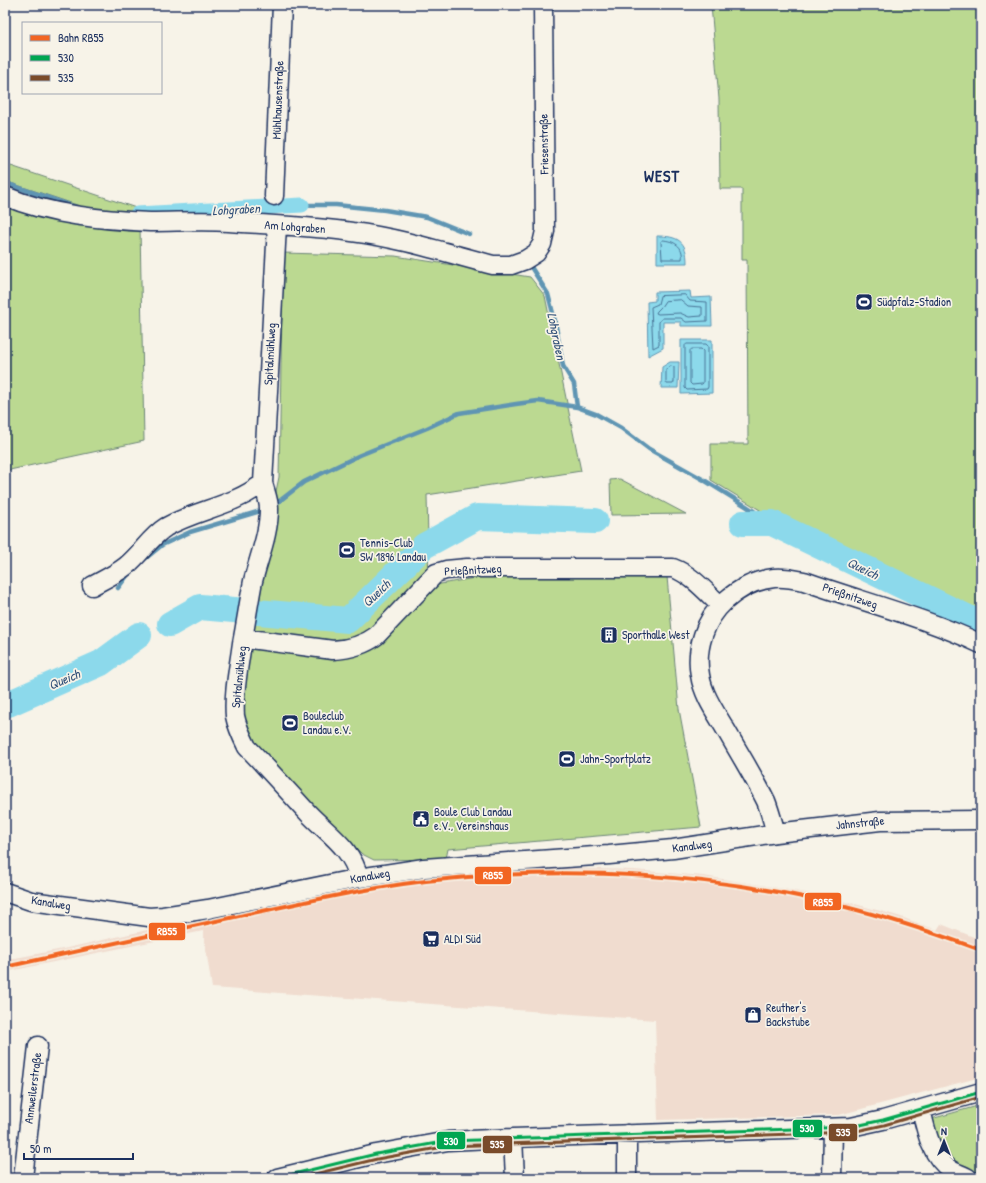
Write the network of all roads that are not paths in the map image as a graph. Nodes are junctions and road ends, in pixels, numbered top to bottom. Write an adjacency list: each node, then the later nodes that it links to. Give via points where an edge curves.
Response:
1 (282, 5): 4 (street, Mühlhausenstraße)
2 (543, 5): 6 (street, Friesenstraße, via 545,232 542,244 536,252 525,260)
3 (5, 196): 5 (street, Am Lohgraben, via 26,204 89,217)
4 (274, 196)
5 (277, 226): 6 (street, Am Lohgraben, via 376,236 493,265); 7 (street, Spitalmühlweg)
6 (511, 265)
7 (263, 483): 8 (street, via 230,502 179,520 164,529 126,566); 10 (street, Spitalmühlweg, via 269,510)
8 (92, 586)
9 (720, 605): 10 (street, Prießnitzweg, via 690,577 673,568 467,568 436,573 376,636 356,647 333,650); 11 (street, Prießnitzweg, via 751,585 774,578 787,578 804,581 962,635); 13 (street, Prießnitzweg, via 703,634 699,659 700,675 708,699 766,802)
10 (244, 632): 15 (street, Spitalmühlweg, via 235,707 241,737 247,747 309,814 346,849)
11 (981, 644)
12 (981, 820): 13 (street, Jahnstraße, via 880,821)
13 (776, 833): 14 (street, Jahnstraße)
14 (739, 839): 15 (street, Kanalweg, via 609,855 454,865)
15 (359, 878): 16 (street, Kanalweg, via 208,909 148,917 31,901)
16 (5, 892)
17 (38, 1046): 23 (street, Annweilerstraße)
18 (981, 1092): 19 (street)
19 (921, 1109): 20 (street, via 866,1124); 28 (street, via 936,1154 951,1170)
20 (832, 1128): 21 (street); 27 (street)
21 (627, 1134): 22 (street); 26 (street)
22 (514, 1138): 24 (street, via 430,1144); 25 (street)
23 (22, 1178)
24 (276, 1178)
25 (515, 1178)
26 (626, 1178)
27 (832, 1178)
28 (968, 1178)

